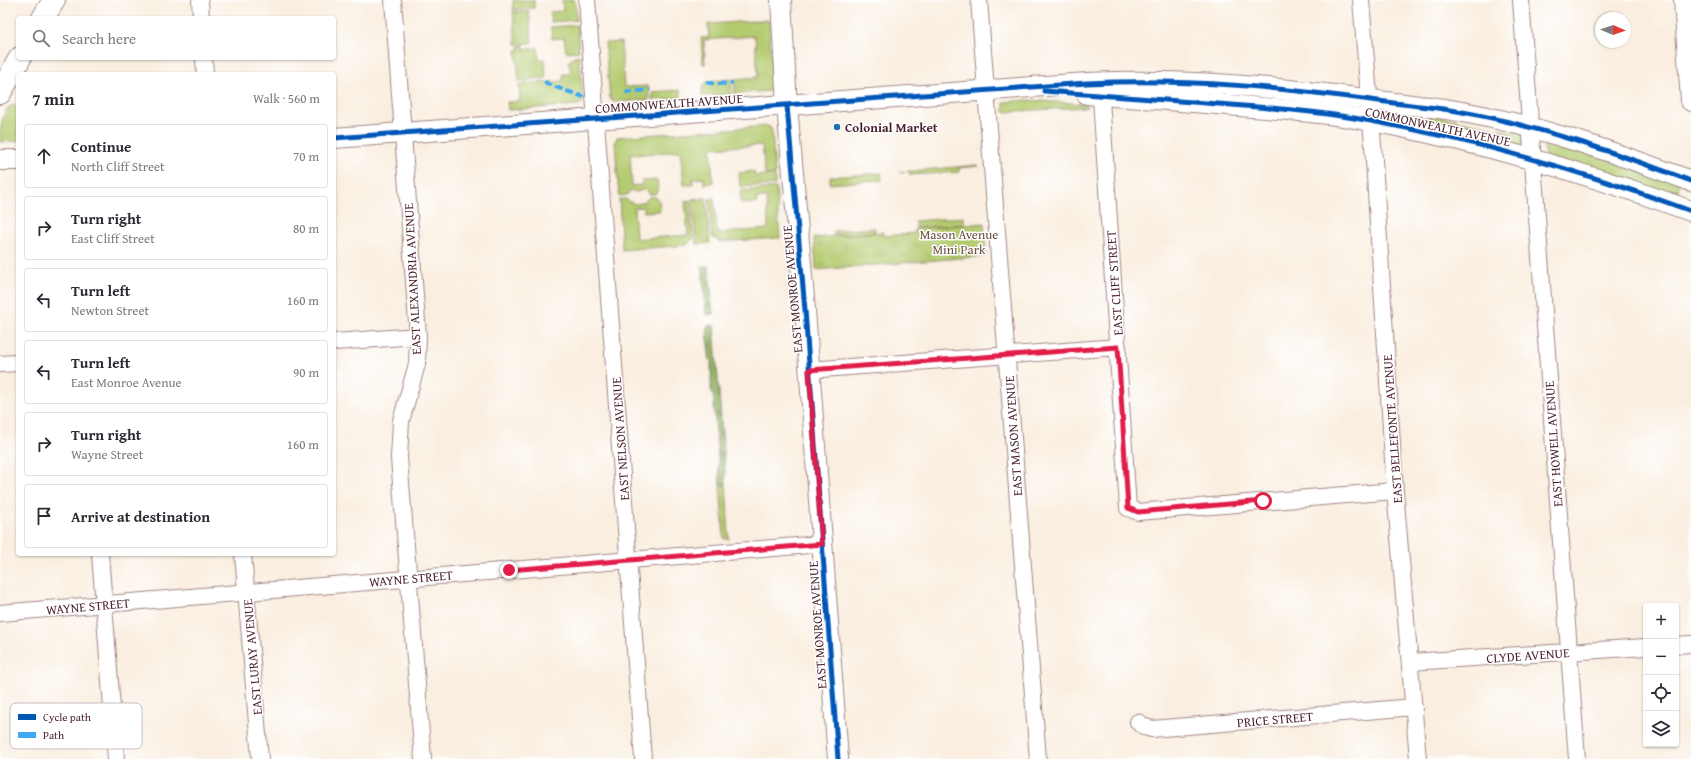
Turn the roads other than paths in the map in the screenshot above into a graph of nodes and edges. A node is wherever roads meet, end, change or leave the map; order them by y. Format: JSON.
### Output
{"nodes":[{"id":1,"x":54,"y":0,"type":"edge"},
{"id":2,"x":200,"y":0,"type":"edge"},
{"id":3,"x":393,"y":0,"type":"edge"},
{"id":4,"x":587,"y":0,"type":"edge"},
{"id":5,"x":781,"y":0,"type":"edge"},
{"id":6,"x":979,"y":0,"type":"edge"},
{"id":7,"x":1361,"y":0,"type":"edge"},
{"id":8,"x":1521,"y":0,"type":"edge"},
{"id":9,"x":1684,"y":0,"type":"edge"},
{"id":10,"x":44,"y":16,"type":"edge"},
{"id":11,"x":201,"y":16,"type":"edge"},
{"id":12,"x":19,"y":60,"type":"edge"},
{"id":13,"x":24,"y":60,"type":"edge"},
{"id":14,"x":204,"y":60,"type":"edge"},
{"id":15,"x":25,"y":72,"type":"edge"},
{"id":16,"x":205,"y":72,"type":"edge"},
{"id":17,"x":1100,"y":89,"type":"junction"},
{"id":18,"x":985,"y":90,"type":"junction"},
{"id":19,"x":0,"y":93,"type":"edge"},
{"id":20,"x":1368,"y":99,"type":"junction"},
{"id":21,"x":1691,"y":101,"type":"edge"},
{"id":22,"x":787,"y":106,"type":"junction"},
{"id":23,"x":596,"y":120,"type":"junction"},
{"id":24,"x":1370,"y":121,"type":"junction"},
{"id":25,"x":1531,"y":129,"type":"junction"},
{"id":26,"x":402,"y":132,"type":"junction"},
{"id":27,"x":336,"y":138,"type":"edge"},
{"id":28,"x":1533,"y":158,"type":"junction"},
{"id":29,"x":0,"y":160,"type":"edge"},
{"id":30,"x":16,"y":160,"type":"edge"},
{"id":31,"x":1691,"y":181,"type":"edge"},
{"id":32,"x":1691,"y":211,"type":"edge"},
{"id":33,"x":418,"y":336,"type":"junction"},
{"id":34,"x":336,"y":342,"type":"edge"},
{"id":35,"x":1118,"y":347,"type":"junction"},
{"id":36,"x":1006,"y":356,"type":"junction"},
{"id":37,"x":16,"y":363,"type":"edge"},
{"id":38,"x":0,"y":364,"type":"edge"},
{"id":39,"x":809,"y":370,"type":"junction"},
{"id":40,"x":1395,"y":491,"type":"junction"},
{"id":41,"x":822,"y":544,"type":"junction"},
{"id":42,"x":100,"y":556,"type":"edge"},
{"id":43,"x":243,"y":556,"type":"edge"},
{"id":44,"x":629,"y":560,"type":"junction"},
{"id":45,"x":408,"y":578,"type":"junction"},
{"id":46,"x":246,"y":593,"type":"junction"},
{"id":47,"x":104,"y":605,"type":"junction"},
{"id":48,"x":0,"y":613,"type":"edge"},
{"id":49,"x":1691,"y":644,"type":"edge"},
{"id":50,"x":1679,"y":645,"type":"edge"},
{"id":51,"x":1643,"y":647,"type":"edge"},
{"id":52,"x":1568,"y":652,"type":"junction"},
{"id":53,"x":1411,"y":662,"type":"junction"},
{"id":54,"x":112,"y":703,"type":"edge"},
{"id":55,"x":1414,"y":707,"type":"junction"},
{"id":56,"x":1138,"y":722,"type":"dead end"},
{"id":57,"x":115,"y":749,"type":"edge"},
{"id":58,"x":116,"y":759,"type":"edge"},
{"id":59,"x":260,"y":759,"type":"edge"},
{"id":60,"x":423,"y":759,"type":"edge"},
{"id":61,"x":643,"y":759,"type":"edge"},
{"id":62,"x":838,"y":759,"type":"edge"},
{"id":63,"x":1038,"y":759,"type":"edge"},
{"id":64,"x":1418,"y":759,"type":"edge"},
{"id":65,"x":1577,"y":759,"type":"edge"}],
"edges":[{"from":1,"to":10,"type":"main road"},
{"from":2,"to":11,"type":"street"},
{"from":3,"to":26,"type":"street","name":"EAST ALEXANDRIA AVENUE"},
{"from":4,"to":23,"type":"street","name":"EAST NELSON AVENUE"},
{"from":5,"to":22,"type":"street","name":"EAST MONROE AVENUE"},
{"from":6,"to":18,"type":"street","name":"EAST MASON AVENUE"},
{"from":7,"to":20,"type":"street","name":"EAST BELLEFONTE AVENUE"},
{"from":8,"to":25,"type":"street","name":"EAST HOWELL AVENUE"},
{"from":9,"to":21,"type":"street"},
{"from":12,"to":19,"type":"main road"},
{"from":13,"to":15,"type":"street"},
{"from":14,"to":16,"type":"street"},
{"from":17,"to":18,"type":"street","name":"COMMONWEALTH AVENUE"},
{"from":17,"to":20,"type":"street","name":"COMMONWEALTH AVENUE"},
{"from":17,"to":24,"type":"street","name":"COMMONWEALTH AVENUE"},
{"from":17,"to":35,"type":"street","name":"EAST CLIFF STREET"},
{"from":18,"to":22,"type":"street","name":"COMMONWEALTH AVENUE"},
{"from":18,"to":36,"type":"street","name":"EAST MASON AVENUE"},
{"from":20,"to":24,"type":"street","name":"EAST BELLEFONTE AVENUE"},
{"from":20,"to":25,"type":"street","name":"COMMONWEALTH AVENUE"},
{"from":22,"to":23,"type":"street","name":"COMMONWEALTH AVENUE"},
{"from":22,"to":39,"type":"street","name":"EAST MONROE AVENUE"},
{"from":23,"to":26,"type":"street","name":"COMMONWEALTH AVENUE"},
{"from":23,"to":44,"type":"street","name":"EAST NELSON AVENUE"},
{"from":24,"to":28,"type":"street","name":"COMMONWEALTH AVENUE"},
{"from":24,"to":40,"type":"street","name":"EAST BELLEFONTE AVENUE"},
{"from":25,"to":28,"type":"street","name":"EAST HOWELL AVENUE"},
{"from":25,"to":31,"type":"street","name":"COMMONWEALTH AVENUE"},
{"from":26,"to":27,"type":"street","name":"COMMONWEALTH AVENUE"},
{"from":26,"to":33,"type":"street","name":"EAST ALEXANDRIA AVENUE"},
{"from":28,"to":32,"type":"street","name":"COMMONWEALTH AVENUE"},
{"from":28,"to":52,"type":"street","name":"EAST HOWELL AVENUE"},
{"from":29,"to":30,"type":"street"},
{"from":33,"to":34,"type":"street"},
{"from":33,"to":45,"type":"street","name":"EAST ALEXANDRIA AVENUE"},
{"from":35,"to":36,"type":"street"},
{"from":35,"to":40,"type":"street","name":"EAST CLIFF STREET"},
{"from":36,"to":39,"type":"street"},
{"from":36,"to":63,"type":"street","name":"EAST MASON AVENUE"},
{"from":37,"to":38,"type":"street"},
{"from":39,"to":41,"type":"street","name":"EAST MONROE AVENUE"},
{"from":40,"to":53,"type":"street","name":"EAST BELLEFONTE AVENUE"},
{"from":41,"to":44,"type":"street","name":"WAYNE STREET"},
{"from":41,"to":62,"type":"street","name":"EAST MONROE AVENUE"},
{"from":42,"to":47,"type":"street"},
{"from":43,"to":46,"type":"street","name":"EAST LURAY AVENUE"},
{"from":44,"to":45,"type":"street","name":"WAYNE STREET"},
{"from":44,"to":61,"type":"street","name":"EAST NELSON AVENUE"},
{"from":45,"to":46,"type":"street","name":"WAYNE STREET"},
{"from":45,"to":60,"type":"street","name":"EAST ALEXANDRIA AVENUE"},
{"from":46,"to":47,"type":"street","name":"WAYNE STREET"},
{"from":46,"to":59,"type":"street","name":"EAST LURAY AVENUE"},
{"from":47,"to":48,"type":"street","name":"WAYNE STREET"},
{"from":47,"to":54,"type":"street"},
{"from":49,"to":50,"type":"street"},
{"from":51,"to":52,"type":"street","name":"CLYDE AVENUE"},
{"from":52,"to":53,"type":"street","name":"CLYDE AVENUE"},
{"from":52,"to":65,"type":"street","name":"EAST HOWELL AVENUE"},
{"from":53,"to":55,"type":"street","name":"EAST BELLEFONTE AVENUE"},
{"from":55,"to":56,"type":"street","name":"PRICE STREET"},
{"from":55,"to":64,"type":"street","name":"EAST BELLEFONTE AVENUE"},
{"from":57,"to":58,"type":"street"}]}
